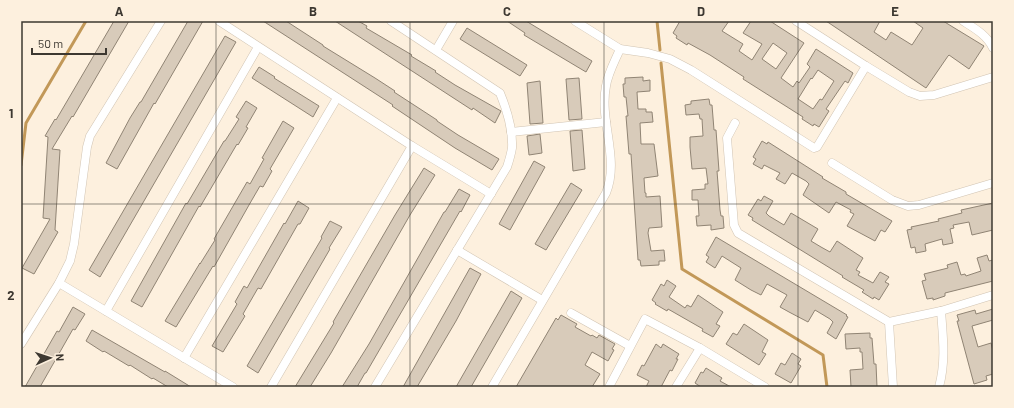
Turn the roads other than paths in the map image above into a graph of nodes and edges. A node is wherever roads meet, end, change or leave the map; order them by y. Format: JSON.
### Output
{"nodes":[{"id":1,"x":161,"y":21,"type":"edge"},
{"id":2,"x":219,"y":21,"type":"edge"},
{"id":3,"x":391,"y":21,"type":"edge"},
{"id":4,"x":453,"y":21,"type":"edge"},
{"id":5,"x":575,"y":21,"type":"edge"},
{"id":6,"x":796,"y":21,"type":"edge"},
{"id":7,"x":963,"y":21,"type":"edge"},
{"id":8,"x":258,"y":47,"type":"junction"},
{"id":9,"x":993,"y":48,"type":"edge"},
{"id":10,"x":620,"y":49,"type":"junction"},
{"id":11,"x":436,"y":50,"type":"junction"},
{"id":12,"x":866,"y":66,"type":"junction"},
{"id":13,"x":993,"y":77,"type":"edge"},
{"id":14,"x":337,"y":98,"type":"junction"},
{"id":15,"x":606,"y":122,"type":"junction"},
{"id":16,"x":735,"y":123,"type":"dead end"},
{"id":17,"x":512,"y":132,"type":"junction"},
{"id":18,"x":412,"y":146,"type":"junction"},
{"id":19,"x":832,"y":163,"type":"dead end"},
{"id":20,"x":993,"y":183,"type":"edge"},
{"id":21,"x":491,"y":194,"type":"junction"},
{"id":22,"x":457,"y":250,"type":"junction"},
{"id":23,"x":59,"y":283,"type":"junction"},
{"id":24,"x":993,"y":295,"type":"edge"},
{"id":25,"x":542,"y":300,"type":"junction"},
{"id":26,"x":106,"y":311,"type":"junction"},
{"id":27,"x":941,"y":311,"type":"junction"},
{"id":28,"x":571,"y":313,"type":"dead end"},
{"id":29,"x":889,"y":322,"type":"junction"},
{"id":30,"x":21,"y":344,"type":"edge"},
{"id":31,"x":630,"y":346,"type":"junction"},
{"id":32,"x":700,"y":348,"type":"junction"},
{"id":33,"x":184,"y":358,"type":"junction"},
{"id":34,"x":233,"y":387,"type":"edge"},
{"id":35,"x":271,"y":387,"type":"edge"},
{"id":36,"x":375,"y":387,"type":"edge"},
{"id":37,"x":492,"y":387,"type":"edge"},
{"id":38,"x":609,"y":387,"type":"edge"},
{"id":39,"x":676,"y":387,"type":"edge"},
{"id":40,"x":765,"y":387,"type":"edge"},
{"id":41,"x":893,"y":387,"type":"edge"},
{"id":42,"x":939,"y":387,"type":"edge"}],
"edges":[{"from":1,"to":23,"type":"street"},
{"from":2,"to":8,"type":"street"},
{"from":3,"to":11,"type":"street"},
{"from":4,"to":11,"type":"street"},
{"from":5,"to":10,"type":"street"},
{"from":6,"to":12,"type":"street"},
{"from":7,"to":9,"type":"street"},
{"from":8,"to":14,"type":"street"},
{"from":8,"to":26,"type":"street"},
{"from":10,"to":12,"type":"street"},
{"from":10,"to":15,"type":"street"},
{"from":11,"to":17,"type":"street"},
{"from":12,"to":13,"type":"street"},
{"from":14,"to":18,"type":"street"},
{"from":14,"to":33,"type":"street"},
{"from":15,"to":17,"type":"street"},
{"from":15,"to":25,"type":"street"},
{"from":16,"to":29,"type":"street"},
{"from":17,"to":21,"type":"street"},
{"from":18,"to":21,"type":"street"},
{"from":18,"to":35,"type":"street"},
{"from":19,"to":20,"type":"street"},
{"from":21,"to":22,"type":"street"},
{"from":22,"to":25,"type":"street"},
{"from":22,"to":36,"type":"street"},
{"from":23,"to":26,"type":"street"},
{"from":23,"to":30,"type":"street"},
{"from":24,"to":27,"type":"street"},
{"from":25,"to":37,"type":"street"},
{"from":26,"to":33,"type":"street"},
{"from":27,"to":29,"type":"street"},
{"from":27,"to":42,"type":"street"},
{"from":28,"to":31,"type":"street"},
{"from":29,"to":41,"type":"street"},
{"from":31,"to":32,"type":"street"},
{"from":31,"to":38,"type":"street"},
{"from":32,"to":39,"type":"street"},
{"from":32,"to":40,"type":"street"},
{"from":33,"to":34,"type":"street"}]}
